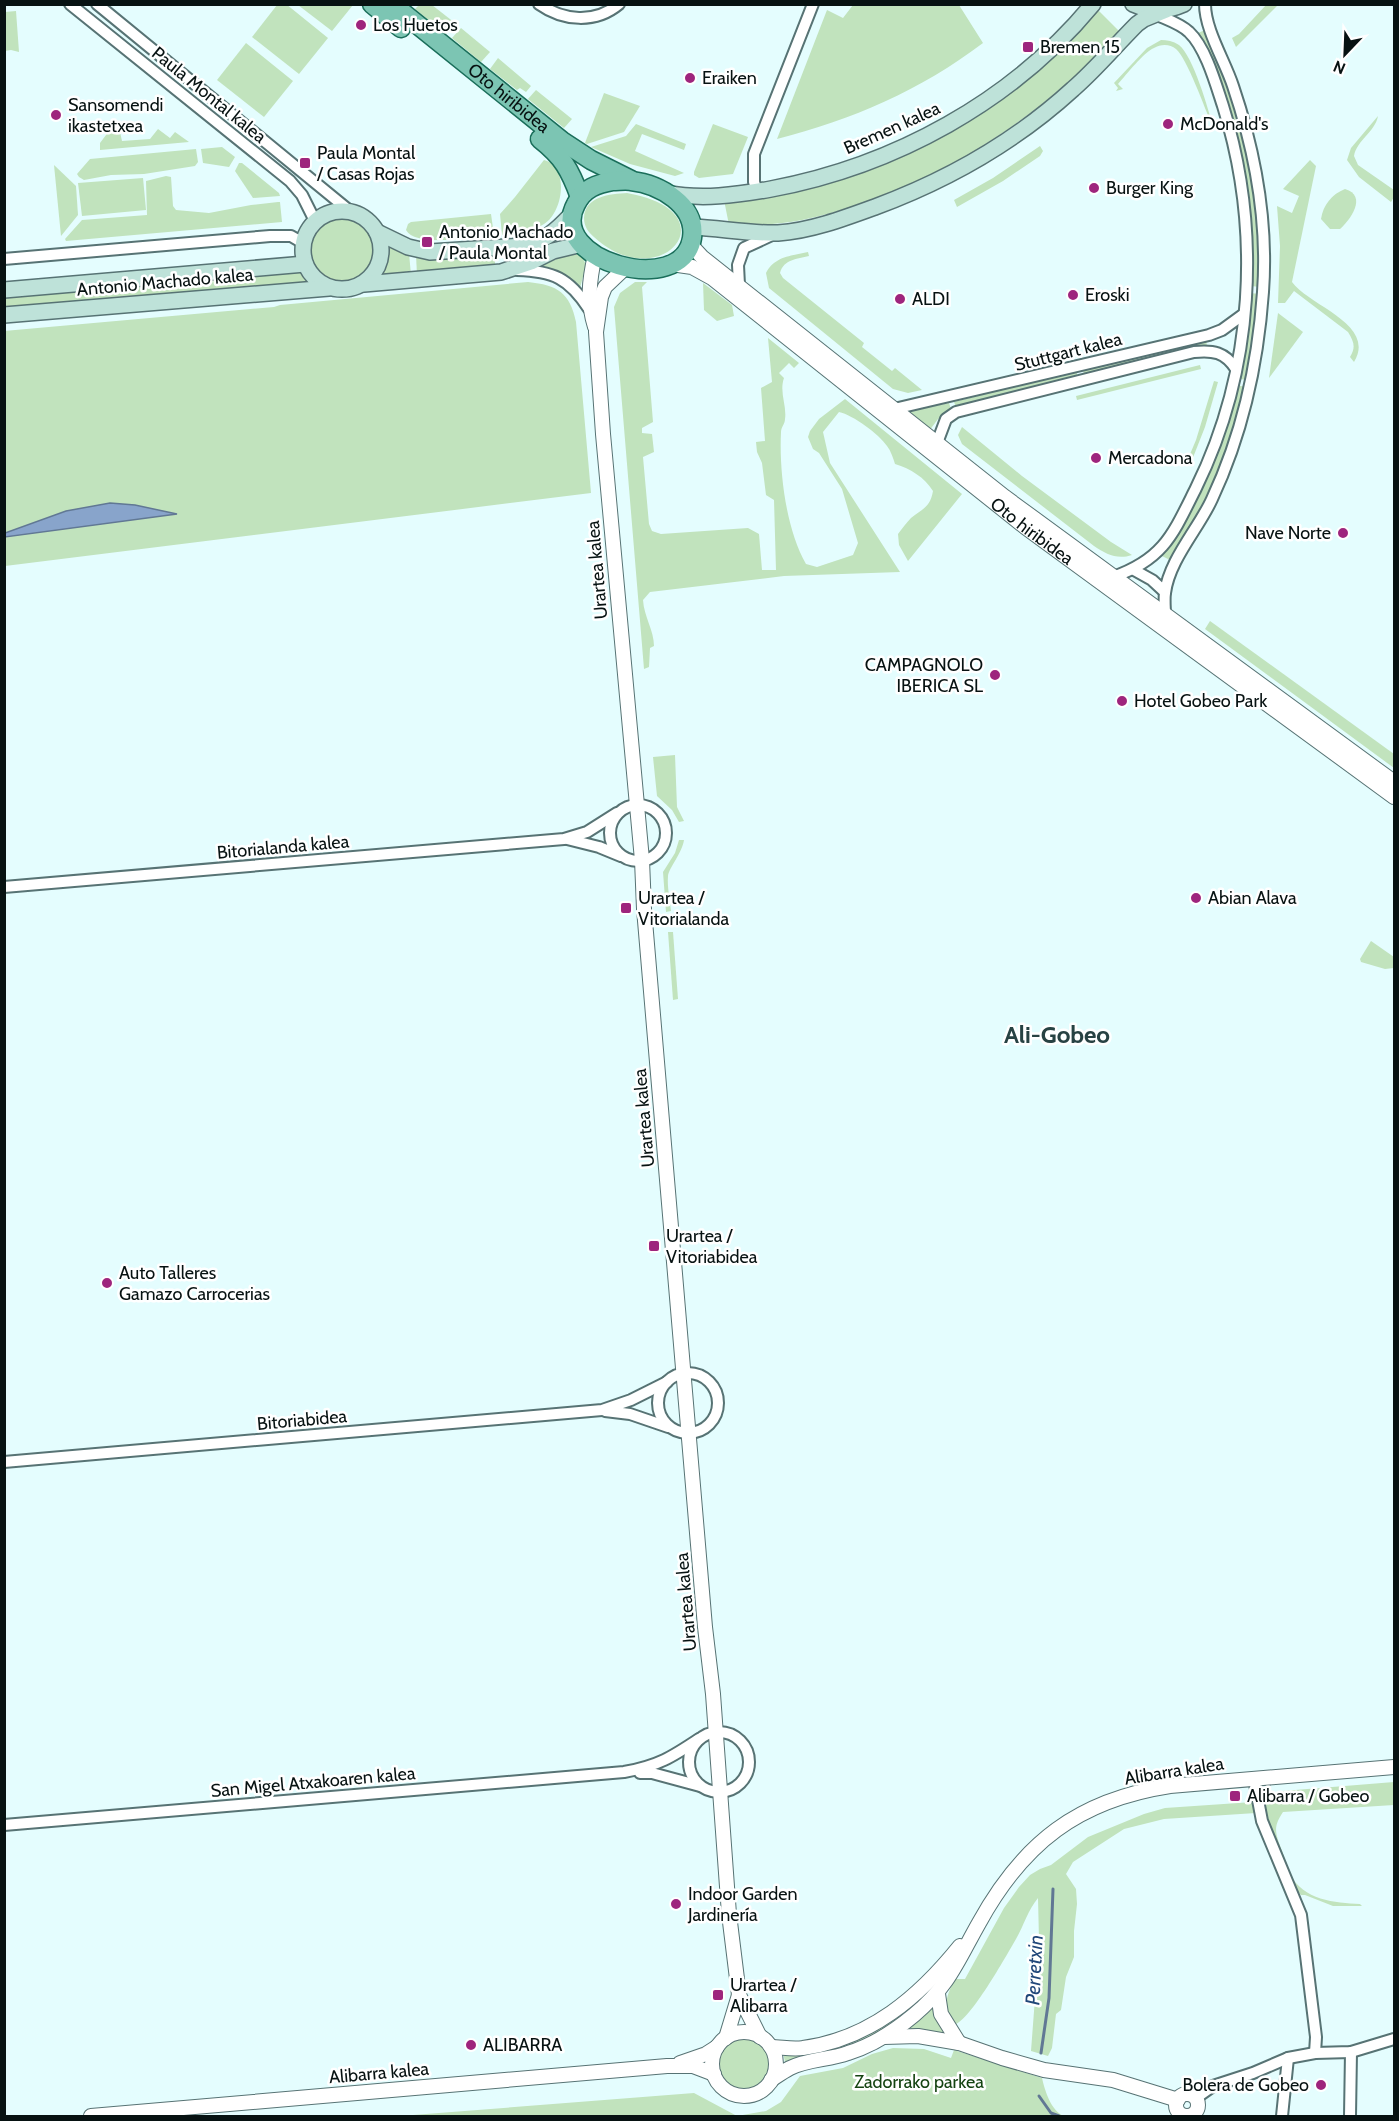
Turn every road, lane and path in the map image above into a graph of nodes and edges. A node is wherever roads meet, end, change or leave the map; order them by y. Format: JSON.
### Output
{"nodes":[{"id":1,"x":70,"y":4,"type":"edge"},
{"id":2,"x":97,"y":4,"type":"edge"},
{"id":3,"x":372,"y":4,"type":"edge"},
{"id":4,"x":392,"y":4,"type":"edge"},
{"id":5,"x":539,"y":4,"type":"edge"},
{"id":6,"x":619,"y":4,"type":"edge"},
{"id":7,"x":813,"y":4,"type":"edge"},
{"id":8,"x":1093,"y":4,"type":"edge"},
{"id":9,"x":1184,"y":4,"type":"edge"},
{"id":10,"x":1206,"y":4,"type":"edge"},
{"id":11,"x":1149,"y":10,"type":"edge"},
{"id":12,"x":632,"y":181,"type":"junction"},
{"id":13,"x":757,"y":191,"type":"junction"},
{"id":14,"x":667,"y":193,"type":"junction"},
{"id":15,"x":580,"y":197,"type":"junction"},
{"id":16,"x":351,"y":212,"type":"junction"},
{"id":17,"x":572,"y":215,"type":"junction"},
{"id":18,"x":315,"y":221,"type":"junction"},
{"id":19,"x":377,"y":232,"type":"junction"},
{"id":20,"x":779,"y":233,"type":"junction"},
{"id":21,"x":691,"y":235,"type":"junction"},
{"id":22,"x":303,"y":243,"type":"junction"},
{"id":23,"x":589,"y":250,"type":"junction"},
{"id":24,"x":4,"y":259,"type":"edge"},
{"id":25,"x":305,"y":264,"type":"junction"},
{"id":26,"x":671,"y":264,"type":"junction"},
{"id":27,"x":625,"y":268,"type":"junction"},
{"id":28,"x":508,"y":270,"type":"junction"},
{"id":29,"x":363,"y":284,"type":"junction"},
{"id":30,"x":739,"y":285,"type":"junction"},
{"id":31,"x":329,"y":288,"type":"junction"},
{"id":32,"x":4,"y":290,"type":"edge"},
{"id":33,"x":589,"y":309,"type":"junction"},
{"id":34,"x":1244,"y":314,"type":"junction"},
{"id":35,"x":4,"y":315,"type":"edge"},
{"id":36,"x":596,"y":332,"type":"junction"},
{"id":37,"x":1236,"y":369,"type":"junction"},
{"id":38,"x":894,"y":409,"type":"junction"},
{"id":39,"x":937,"y":443,"type":"junction"},
{"id":40,"x":1134,"y":570,"type":"junction"},
{"id":41,"x":1113,"y":577,"type":"junction"},
{"id":42,"x":1165,"y":592,"type":"junction"},
{"id":43,"x":1165,"y":615,"type":"junction"},
{"id":44,"x":1395,"y":783,"type":"edge"},
{"id":45,"x":1395,"y":797,"type":"edge"},
{"id":46,"x":637,"y":804,"type":"junction"},
{"id":47,"x":617,"y":813,"type":"junction"},
{"id":48,"x":564,"y":839,"type":"junction"},
{"id":49,"x":624,"y":857,"type":"junction"},
{"id":50,"x":642,"y":860,"type":"junction"},
{"id":51,"x":4,"y":887,"type":"edge"},
{"id":52,"x":684,"y":1373,"type":"junction"},
{"id":53,"x":667,"y":1382,"type":"junction"},
{"id":54,"x":602,"y":1410,"type":"junction"},
{"id":55,"x":672,"y":1429,"type":"junction"},
{"id":56,"x":689,"y":1433,"type":"junction"},
{"id":57,"x":4,"y":1462,"type":"edge"},
{"id":58,"x":716,"y":1732,"type":"junction"},
{"id":59,"x":699,"y":1739,"type":"junction"},
{"id":60,"x":1395,"y":1767,"type":"edge"},
{"id":61,"x":624,"y":1772,"type":"junction"},
{"id":62,"x":1254,"y":1779,"type":"junction"},
{"id":63,"x":704,"y":1788,"type":"junction"},
{"id":64,"x":719,"y":1792,"type":"junction"},
{"id":65,"x":4,"y":1825,"type":"edge"},
{"id":66,"x":977,"y":1926,"type":"junction"},
{"id":67,"x":938,"y":1994,"type":"junction"},
{"id":68,"x":739,"y":1995,"type":"junction"},
{"id":69,"x":882,"y":2037,"type":"junction"},
{"id":70,"x":1395,"y":2039,"type":"edge"},
{"id":71,"x":722,"y":2042,"type":"junction"},
{"id":72,"x":766,"y":2042,"type":"junction"},
{"id":73,"x":959,"y":2043,"type":"junction"},
{"id":74,"x":1351,"y":2052,"type":"junction"},
{"id":75,"x":1316,"y":2053,"type":"junction"},
{"id":76,"x":1288,"y":2058,"type":"junction"},
{"id":77,"x":669,"y":2066,"type":"junction"},
{"id":78,"x":714,"y":2074,"type":"junction"},
{"id":79,"x":771,"y":2080,"type":"junction"},
{"id":80,"x":1196,"y":2098,"type":"junction"},
{"id":81,"x":1178,"y":2100,"type":"junction"},
{"id":82,"x":91,"y":2116,"type":"edge"},
{"id":83,"x":1191,"y":2116,"type":"edge"},
{"id":84,"x":1282,"y":2116,"type":"edge"},
{"id":85,"x":1350,"y":2116,"type":"edge"}],
"edges":[{"from":1,"to":18,"type":"street","name":"Paula Montal kalea"},
{"from":2,"to":16,"type":"street","name":"Paula Montal kalea"},
{"from":3,"to":15,"type":"main road","name":"Oto hiribidea"},
{"from":4,"to":12,"type":"main road","name":"Oto hiribidea"},
{"from":5,"to":6,"type":"street"},
{"from":7,"to":13,"type":"street"},
{"from":8,"to":13,"type":"main road","name":"Bremen kalea"},
{"from":9,"to":11,"type":"main road"},
{"from":10,"to":42,"type":"street"},
{"from":11,"to":20,"type":"main road"},
{"from":11,"to":34,"type":"street"},
{"from":12,"to":14,"type":"main road"},
{"from":12,"to":15,"type":"main road"},
{"from":13,"to":14,"type":"main road","name":"Bremen kalea"},
{"from":14,"to":21,"type":"main road"},
{"from":15,"to":17,"type":"main road"},
{"from":16,"to":18,"type":"main road"},
{"from":16,"to":19,"type":"main road"},
{"from":17,"to":19,"type":"main road"},
{"from":17,"to":23,"type":"main road"},
{"from":18,"to":22,"type":"main road"},
{"from":19,"to":29,"type":"main road"},
{"from":20,"to":21,"type":"main road"},
{"from":20,"to":30,"type":"street"},
{"from":21,"to":26,"type":"main road"},
{"from":21,"to":30,"type":"street","name":"Oto hiribidea"},
{"from":22,"to":24,"type":"street","name":"Antonio Machado kalea"},
{"from":22,"to":25,"type":"main road"},
{"from":23,"to":27,"type":"main road"},
{"from":23,"to":28,"type":"main road"},
{"from":23,"to":33,"type":"street","name":"Urartea kalea"},
{"from":25,"to":31,"type":"main road"},
{"from":25,"to":32,"type":"main road","name":"Antonio Machado kalea"},
{"from":26,"to":27,"type":"main road"},
{"from":26,"to":45,"type":"street","name":"Oto hiribidea"},
{"from":27,"to":36,"type":"street","name":"Urartea kalea"},
{"from":28,"to":29,"type":"main road"},
{"from":28,"to":33,"type":"street"},
{"from":29,"to":31,"type":"main road"},
{"from":30,"to":38,"type":"street","name":"Oto hiribidea"},
{"from":31,"to":35,"type":"main road","name":"Antonio Machado kalea"},
{"from":33,"to":36,"type":"street","name":"Urartea kalea"},
{"from":34,"to":37,"type":"street"},
{"from":34,"to":38,"type":"street","name":"Stuttgart kalea"},
{"from":36,"to":46,"type":"street","name":"Urartea kalea"},
{"from":37,"to":39,"type":"street","name":"Stuttgart kalea"},
{"from":37,"to":40,"type":"street"},
{"from":38,"to":39,"type":"street","name":"Oto hiribidea"},
{"from":39,"to":41,"type":"street","name":"Oto hiribidea"},
{"from":40,"to":41,"type":"street"},
{"from":40,"to":42,"type":"street"},
{"from":41,"to":43,"type":"street","name":"Oto hiribidea"},
{"from":42,"to":43,"type":"street"},
{"from":43,"to":44,"type":"street","name":"Oto hiribidea"},
{"from":46,"to":47,"type":"street"},
{"from":46,"to":50,"type":"street","name":"Urartea kalea"},
{"from":46,"to":50,"type":"street"},
{"from":47,"to":48,"type":"street","name":"Bitorialanda kalea"},
{"from":47,"to":49,"type":"street"},
{"from":48,"to":49,"type":"street","name":"Bitorialanda kalea"},
{"from":48,"to":51,"type":"street","name":"Bitorialanda kalea"},
{"from":49,"to":50,"type":"street"},
{"from":50,"to":52,"type":"street","name":"Urartea kalea"},
{"from":52,"to":53,"type":"street"},
{"from":52,"to":56,"type":"street","name":"Urartea kalea"},
{"from":52,"to":56,"type":"street"},
{"from":53,"to":54,"type":"street","name":"Bitoriabidea"},
{"from":53,"to":55,"type":"street"},
{"from":54,"to":55,"type":"street","name":"Bitoriabidea"},
{"from":54,"to":57,"type":"street","name":"Bitoriabidea"},
{"from":55,"to":56,"type":"street"},
{"from":56,"to":58,"type":"street","name":"Urartea kalea"},
{"from":58,"to":59,"type":"street"},
{"from":58,"to":64,"type":"street","name":"Urartea kalea"},
{"from":58,"to":64,"type":"street"},
{"from":59,"to":61,"type":"street","name":"San Migel Atxakoaren kalea"},
{"from":59,"to":63,"type":"street"},
{"from":60,"to":62,"type":"street","name":"Alibarra kalea"},
{"from":61,"to":63,"type":"street","name":"San Migel Atxakoaren kalea"},
{"from":61,"to":65,"type":"street","name":"San Migel Atxakoaren kalea"},
{"from":62,"to":66,"type":"street","name":"Alibarra kalea"},
{"from":62,"to":75,"type":"street"},
{"from":63,"to":64,"type":"street"},
{"from":64,"to":68,"type":"street","name":"Urartea kalea"},
{"from":66,"to":67,"type":"street","name":"Alibarra kalea"},
{"from":66,"to":72,"type":"street","name":"Alibarra kalea"},
{"from":67,"to":69,"type":"street","name":"Alibarra kalea"},
{"from":67,"to":73,"type":"street"},
{"from":68,"to":71,"type":"street","name":"Urartea kalea"},
{"from":68,"to":72,"type":"street","name":"Urartea kalea"},
{"from":69,"to":73,"type":"street"},
{"from":69,"to":79,"type":"street","name":"Alibarra kalea"},
{"from":70,"to":74,"type":"street"},
{"from":71,"to":72,"type":"street"},
{"from":71,"to":77,"type":"street","name":"Alibarra kalea"},
{"from":71,"to":78,"type":"street"},
{"from":72,"to":79,"type":"street"},
{"from":73,"to":81,"type":"street"},
{"from":74,"to":75,"type":"street"},
{"from":74,"to":85,"type":"street"},
{"from":75,"to":76,"type":"street"},
{"from":76,"to":80,"type":"street"},
{"from":76,"to":84,"type":"street"},
{"from":77,"to":78,"type":"street","name":"Alibarra kalea"},
{"from":77,"to":82,"type":"street","name":"Alibarra kalea"},
{"from":78,"to":79,"type":"street"},
{"from":80,"to":81,"type":"street"},
{"from":80,"to":83,"type":"street"},
{"from":81,"to":83,"type":"street"}]}
